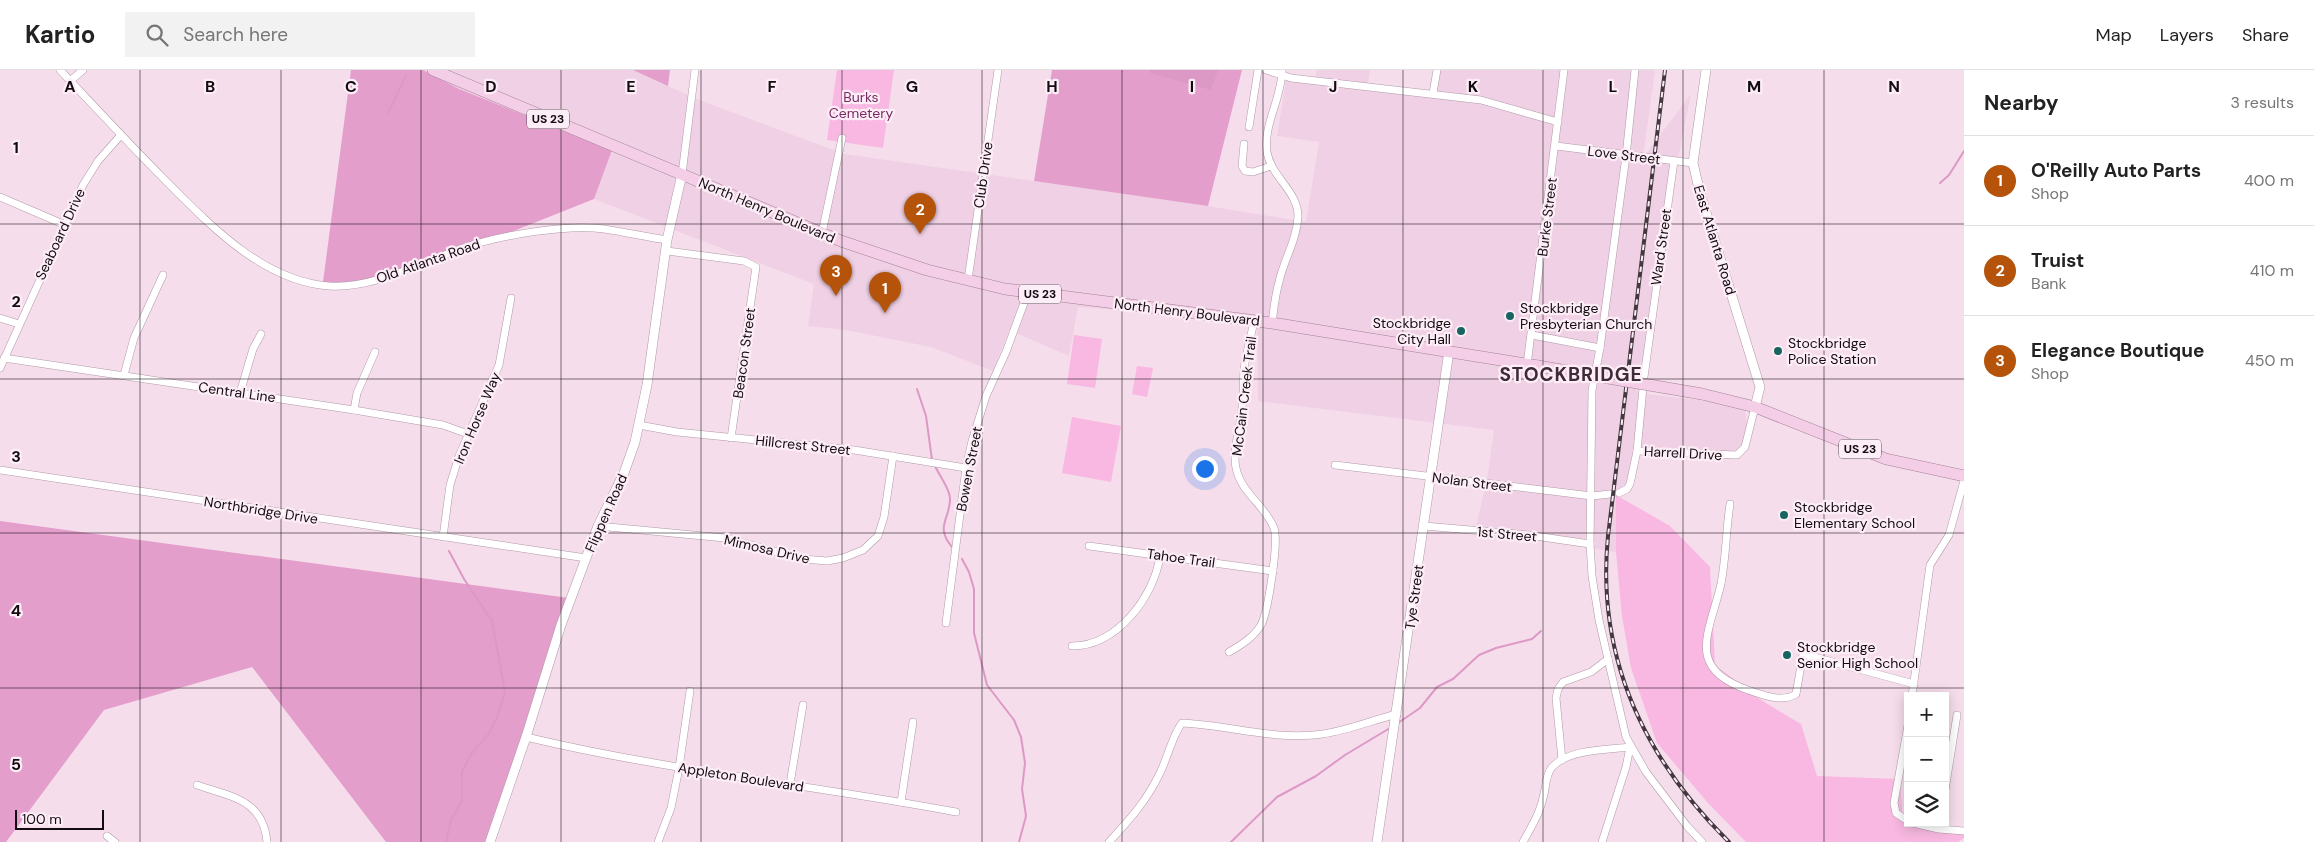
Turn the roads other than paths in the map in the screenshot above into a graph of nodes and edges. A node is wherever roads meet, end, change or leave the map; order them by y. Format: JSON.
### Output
{"nodes":[{"id":1,"x":60,"y":70,"type":"edge"},
{"id":2,"x":83,"y":70,"type":"edge"},
{"id":3,"x":433,"y":70,"type":"edge"},
{"id":4,"x":695,"y":70,"type":"edge"},
{"id":5,"x":998,"y":70,"type":"edge"},
{"id":6,"x":1258,"y":70,"type":"edge"},
{"id":7,"x":1266,"y":70,"type":"edge"},
{"id":8,"x":1437,"y":70,"type":"edge"},
{"id":9,"x":1564,"y":70,"type":"edge"},
{"id":10,"x":1635,"y":70,"type":"edge"},
{"id":11,"x":1706,"y":70,"type":"edge"},
{"id":12,"x":1282,"y":72,"type":"edge"},
{"id":13,"x":70,"y":81,"type":"junction"},
{"id":14,"x":1433,"y":93,"type":"junction"},
{"id":15,"x":1558,"y":122,"type":"junction"},
{"id":16,"x":1249,"y":127,"type":"dead end"},
{"id":17,"x":120,"y":136,"type":"junction"},
{"id":18,"x":842,"y":138,"type":"dead end"},
{"id":19,"x":1244,"y":144,"type":"dead end"},
{"id":20,"x":1556,"y":146,"type":"junction"},
{"id":21,"x":1626,"y":156,"type":"junction"},
{"id":22,"x":1674,"y":162,"type":"junction"},
{"id":23,"x":1693,"y":163,"type":"junction"},
{"id":24,"x":1271,"y":166,"type":"junction"},
{"id":25,"x":682,"y":174,"type":"junction"},
{"id":26,"x":0,"y":197,"type":"edge"},
{"id":27,"x":63,"y":224,"type":"junction"},
{"id":28,"x":822,"y":233,"type":"junction"},
{"id":29,"x":668,"y":240,"type":"junction"},
{"id":30,"x":667,"y":251,"type":"junction"},
{"id":31,"x":163,"y":275,"type":"dead end"},
{"id":32,"x":968,"y":280,"type":"junction"},
{"id":33,"x":1028,"y":292,"type":"junction"},
{"id":34,"x":511,"y":298,"type":"dead end"},
{"id":35,"x":0,"y":318,"type":"edge"},
{"id":36,"x":1254,"y":321,"type":"junction"},
{"id":37,"x":1272,"y":323,"type":"junction"},
{"id":38,"x":19,"y":324,"type":"junction"},
{"id":39,"x":261,"y":334,"type":"dead end"},
{"id":40,"x":1532,"y":335,"type":"junction"},
{"id":41,"x":1600,"y":348,"type":"junction"},
{"id":42,"x":1449,"y":351,"type":"junction"},
{"id":43,"x":375,"y":352,"type":"dead end"},
{"id":44,"x":4,"y":358,"type":"junction"},
{"id":45,"x":1533,"y":365,"type":"junction"},
{"id":46,"x":0,"y":368,"type":"edge"},
{"id":47,"x":124,"y":376,"type":"junction"},
{"id":48,"x":240,"y":393,"type":"junction"},
{"id":49,"x":1756,"y":407,"type":"junction"},
{"id":50,"x":354,"y":410,"type":"junction"},
{"id":51,"x":639,"y":425,"type":"junction"},
{"id":52,"x":468,"y":434,"type":"junction"},
{"id":53,"x":732,"y":438,"type":"junction"},
{"id":54,"x":1637,"y":450,"type":"junction"},
{"id":55,"x":893,"y":456,"type":"junction"},
{"id":56,"x":1335,"y":465,"type":"dead end"},
{"id":57,"x":966,"y":468,"type":"junction"},
{"id":58,"x":0,"y":470,"type":"edge"},
{"id":59,"x":1964,"y":476,"type":"edge"},
{"id":60,"x":1432,"y":477,"type":"junction"},
{"id":61,"x":1964,"y":481,"type":"edge"},
{"id":62,"x":1619,"y":493,"type":"dead end"},
{"id":63,"x":1610,"y":494,"type":"dead end"},
{"id":64,"x":1592,"y":496,"type":"junction"},
{"id":65,"x":1730,"y":504,"type":"dead end"},
{"id":66,"x":598,"y":526,"type":"junction"},
{"id":67,"x":1424,"y":526,"type":"junction"},
{"id":68,"x":442,"y":537,"type":"junction"},
{"id":69,"x":1590,"y":544,"type":"junction"},
{"id":70,"x":1089,"y":546,"type":"dead end"},
{"id":71,"x":1160,"y":556,"type":"junction"},
{"id":72,"x":586,"y":558,"type":"junction"},
{"id":73,"x":1273,"y":571,"type":"junction"},
{"id":74,"x":946,"y":623,"type":"dead end"},
{"id":75,"x":1072,"y":646,"type":"dead end"},
{"id":76,"x":1229,"y":652,"type":"dead end"},
{"id":77,"x":1608,"y":658,"type":"junction"},
{"id":78,"x":1914,"y":684,"type":"junction"},
{"id":79,"x":690,"y":691,"type":"dead end"},
{"id":80,"x":1913,"y":692,"type":"edge"},
{"id":81,"x":803,"y":705,"type":"dead end"},
{"id":82,"x":1397,"y":714,"type":"junction"},
{"id":83,"x":1956,"y":715,"type":"dead end"},
{"id":84,"x":913,"y":722,"type":"dead end"},
{"id":85,"x":526,"y":737,"type":"junction"},
{"id":86,"x":1906,"y":737,"type":"edge"},
{"id":87,"x":1630,"y":747,"type":"junction"},
{"id":88,"x":1562,"y":760,"type":"junction"},
{"id":89,"x":679,"y":768,"type":"junction"},
{"id":90,"x":1946,"y":782,"type":"edge"},
{"id":91,"x":790,"y":784,"type":"junction"},
{"id":92,"x":197,"y":785,"type":"dead end"},
{"id":93,"x":901,"y":802,"type":"junction"},
{"id":94,"x":956,"y":812,"type":"dead end"},
{"id":95,"x":1904,"y":818,"type":"edge"},
{"id":96,"x":1944,"y":827,"type":"edge"},
{"id":97,"x":1964,"y":831,"type":"edge"},
{"id":98,"x":107,"y":836,"type":"dead end"},
{"id":99,"x":115,"y":842,"type":"edge"},
{"id":100,"x":267,"y":842,"type":"edge"},
{"id":101,"x":490,"y":842,"type":"edge"},
{"id":102,"x":658,"y":842,"type":"edge"},
{"id":103,"x":1108,"y":842,"type":"edge"},
{"id":104,"x":1377,"y":842,"type":"edge"},
{"id":105,"x":1523,"y":842,"type":"edge"},
{"id":106,"x":1602,"y":842,"type":"edge"},
{"id":107,"x":1702,"y":842,"type":"edge"}],
"edges":[{"from":1,"to":13,"type":"street","name":"Old Atlanta Road"},
{"from":2,"to":13,"type":"street"},
{"from":3,"to":25,"type":"highway","name":"North Henry Boulevard","number":"US 23"},
{"from":4,"to":25,"type":"street"},
{"from":5,"to":32,"type":"street","name":"Club Drive"},
{"from":6,"to":16,"type":"street"},
{"from":7,"to":12,"type":"street"},
{"from":8,"to":14,"type":"street"},
{"from":9,"to":15,"type":"street","name":"Burke Street"},
{"from":10,"to":21,"type":"street"},
{"from":11,"to":23,"type":"street","name":"East Atlanta Road"},
{"from":12,"to":14,"type":"street"},
{"from":12,"to":24,"type":"street"},
{"from":13,"to":17,"type":"street","name":"Old Atlanta Road"},
{"from":14,"to":15,"type":"street"},
{"from":15,"to":20,"type":"street","name":"Burke Street"},
{"from":17,"to":27,"type":"street","name":"Seaboard Drive"},
{"from":17,"to":29,"type":"street","name":"Old Atlanta Road"},
{"from":18,"to":28,"type":"street"},
{"from":19,"to":24,"type":"street"},
{"from":20,"to":21,"type":"street","name":"Love Street"},
{"from":20,"to":40,"type":"street","name":"Burke Street"},
{"from":21,"to":22,"type":"street","name":"Love Street"},
{"from":21,"to":41,"type":"street"},
{"from":22,"to":23,"type":"street","name":"Love Street"},
{"from":22,"to":54,"type":"street","name":"Ward Street"},
{"from":23,"to":49,"type":"street","name":"East Atlanta Road"},
{"from":24,"to":37,"type":"street"},
{"from":25,"to":28,"type":"highway","name":"North Henry Boulevard","number":"US 23"},
{"from":25,"to":29,"type":"street","name":"Flippen Road"},
{"from":26,"to":27,"type":"street"},
{"from":27,"to":38,"type":"street","name":"Seaboard Drive"},
{"from":28,"to":32,"type":"highway","name":"North Henry Boulevard","number":"US 23"},
{"from":29,"to":30,"type":"street","name":"Flippen Road"},
{"from":30,"to":51,"type":"street","name":"Flippen Road"},
{"from":30,"to":53,"type":"street","name":"Beacon Street"},
{"from":31,"to":47,"type":"street"},
{"from":32,"to":33,"type":"highway","name":"North Henry Boulevard","number":"US 23"},
{"from":33,"to":36,"type":"highway","name":"North Henry Boulevard","number":"US 23"},
{"from":33,"to":57,"type":"street","name":"Bowen Street"},
{"from":34,"to":52,"type":"street","name":"Iron Horse Way"},
{"from":35,"to":38,"type":"street"},
{"from":36,"to":37,"type":"highway","name":"North Henry Boulevard","number":"US 23"},
{"from":36,"to":73,"type":"street","name":"McCain Creek Trail"},
{"from":37,"to":42,"type":"highway","name":"North Henry Boulevard","number":"US 23"},
{"from":38,"to":44,"type":"street","name":"Seaboard Drive"},
{"from":39,"to":48,"type":"street"},
{"from":40,"to":41,"type":"street"},
{"from":40,"to":45,"type":"street","name":"Burke Street"},
{"from":41,"to":64,"type":"street"},
{"from":42,"to":45,"type":"highway","name":"North Henry Boulevard","number":"US 23"},
{"from":42,"to":60,"type":"street","name":"Tye Street"},
{"from":43,"to":50,"type":"street"},
{"from":44,"to":46,"type":"street","name":"Seaboard Drive"},
{"from":44,"to":47,"type":"street","name":"Central Line"},
{"from":45,"to":49,"type":"highway","name":"North Henry Boulevard","number":"US 23","bridge":true},
{"from":47,"to":48,"type":"street","name":"Central Line"},
{"from":48,"to":50,"type":"street","name":"Central Line"},
{"from":49,"to":54,"type":"street","name":"Harrell Drive"},
{"from":49,"to":59,"type":"highway","name":"North Henry Boulevard","number":"US 23"},
{"from":50,"to":52,"type":"street","name":"Central Line"},
{"from":51,"to":53,"type":"street","name":"Hillcrest Street"},
{"from":51,"to":66,"type":"street","name":"Flippen Road"},
{"from":52,"to":68,"type":"street","name":"Iron Horse Way"},
{"from":53,"to":55,"type":"street","name":"Hillcrest Street"},
{"from":54,"to":62,"type":"street","name":"Ward Street"},
{"from":55,"to":57,"type":"street","name":"Hillcrest Street"},
{"from":55,"to":66,"type":"street","name":"Mimosa Drive"},
{"from":56,"to":60,"type":"street","name":"Nolan Street"},
{"from":57,"to":74,"type":"street","name":"Bowen Street"},
{"from":58,"to":68,"type":"street","name":"Northbridge Drive"},
{"from":60,"to":64,"type":"street","name":"Nolan Street"},
{"from":60,"to":67,"type":"street","name":"Tye Street"},
{"from":61,"to":78,"type":"street"},
{"from":63,"to":64,"type":"street","name":"Nolan Street"},
{"from":64,"to":69,"type":"street"},
{"from":65,"to":78,"type":"street"},
{"from":66,"to":72,"type":"street","name":"Flippen Road"},
{"from":67,"to":69,"type":"street","name":"1st Street"},
{"from":67,"to":82,"type":"street","name":"Tye Street"},
{"from":68,"to":72,"type":"street","name":"Northbridge Drive"},
{"from":69,"to":77,"type":"street"},
{"from":70,"to":71,"type":"street","name":"Tahoe Trail"},
{"from":71,"to":73,"type":"street","name":"Tahoe Trail"},
{"from":71,"to":75,"type":"street"},
{"from":72,"to":85,"type":"street","name":"Flippen Road"},
{"from":73,"to":76,"type":"street","name":"McCain Creek Trail"},
{"from":77,"to":87,"type":"street"},
{"from":77,"to":88,"type":"street"},
{"from":78,"to":80,"type":"street"},
{"from":79,"to":89,"type":"street"},
{"from":81,"to":91,"type":"street"},
{"from":82,"to":103,"type":"street"},
{"from":82,"to":104,"type":"street","name":"Tye Street"},
{"from":83,"to":90,"type":"street"},
{"from":84,"to":93,"type":"street"},
{"from":85,"to":89,"type":"street","name":"Appleton Boulevard"},
{"from":85,"to":101,"type":"street","name":"Flippen Road"},
{"from":86,"to":95,"type":"street"},
{"from":87,"to":88,"type":"street"},
{"from":87,"to":106,"type":"street"},
{"from":87,"to":107,"type":"street"},
{"from":88,"to":105,"type":"street"},
{"from":89,"to":91,"type":"street","name":"Appleton Boulevard"},
{"from":89,"to":102,"type":"street"},
{"from":91,"to":93,"type":"street","name":"Appleton Boulevard"},
{"from":92,"to":100,"type":"street"},
{"from":93,"to":94,"type":"street","name":"Appleton Boulevard"},
{"from":96,"to":97,"type":"street"},
{"from":98,"to":99,"type":"street"}]}
